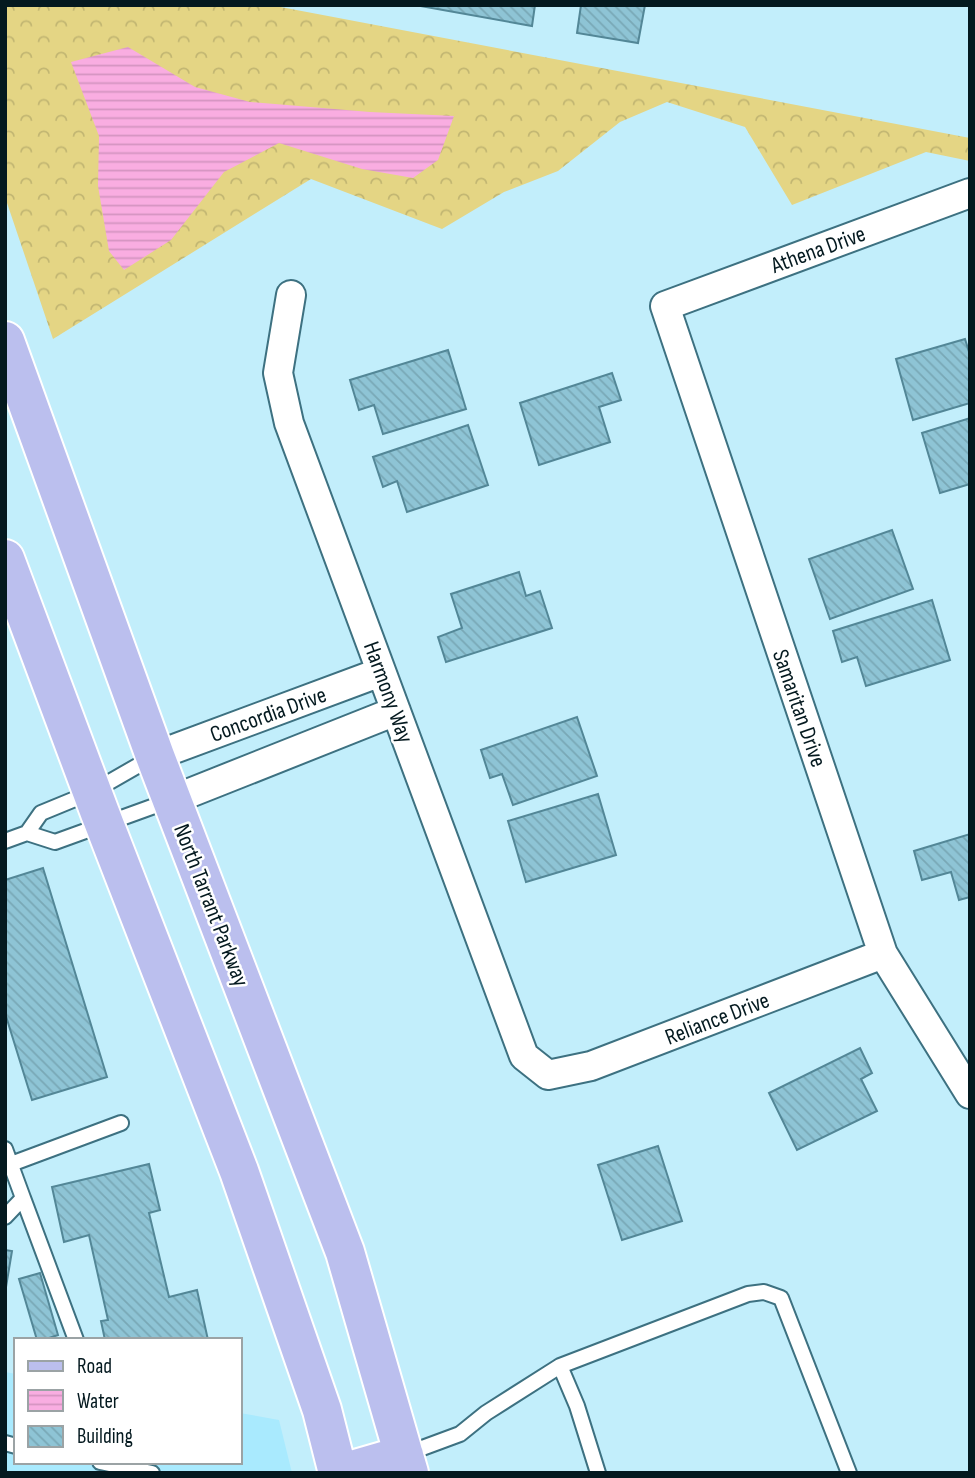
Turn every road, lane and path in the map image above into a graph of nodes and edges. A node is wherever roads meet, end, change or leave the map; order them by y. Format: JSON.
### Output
{"nodes":[{"id":1,"x":970,"y":193,"type":"edge"},
{"id":2,"x":291,"y":295,"type":"dead end"},
{"id":3,"x":665,"y":306,"type":"joint"},
{"id":4,"x":5,"y":341,"type":"edge"},
{"id":5,"x":5,"y":559,"type":"edge"},
{"id":6,"x":382,"y":671,"type":"junction"},
{"id":7,"x":396,"y":711,"type":"junction"},
{"id":8,"x":155,"y":756,"type":"junction"},
{"id":9,"x":172,"y":800,"type":"junction"},
{"id":10,"x":98,"y":808,"type":"junction"},
{"id":11,"x":27,"y":833,"type":"junction"},
{"id":12,"x":5,"y":841,"type":"edge"},
{"id":13,"x":883,"y":954,"type":"junction"},
{"id":14,"x":548,"y":1075,"type":"joint"},
{"id":15,"x":970,"y":1094,"type":"edge"},
{"id":16,"x":121,"y":1123,"type":"dead end"},
{"id":17,"x":5,"y":1149,"type":"edge"},
{"id":18,"x":11,"y":1164,"type":"junction"},
{"id":19,"x":23,"y":1198,"type":"junction"},
{"id":20,"x":5,"y":1217,"type":"edge"},
{"id":21,"x":75,"y":1338,"type":"edge"},
{"id":22,"x":560,"y":1366,"type":"junction"},
{"id":23,"x":109,"y":1464,"type":"edge"},
{"id":24,"x":406,"y":1464,"type":"edge"},
{"id":25,"x":152,"y":1473,"type":"edge"},
{"id":26,"x":340,"y":1473,"type":"edge"},
{"id":27,"x":598,"y":1473,"type":"edge"},
{"id":28,"x":849,"y":1473,"type":"edge"}],
"edges":[{"from":1,"to":3,"type":"street","name":"Athena Drive"},
{"from":2,"to":6,"type":"street","name":"Harmony Way"},
{"from":3,"to":13,"type":"street","name":"Samaritan Drive"},
{"from":4,"to":8,"type":"main road","name":"North Tarrant Parkway"},
{"from":5,"to":10,"type":"main road"},
{"from":6,"to":7,"type":"street","name":"Harmony Way"},
{"from":6,"to":8,"type":"street","name":"Concordia Drive"},
{"from":7,"to":9,"type":"street","name":"Concordia Drive"},
{"from":7,"to":14,"type":"street","name":"Harmony Way"},
{"from":8,"to":9,"type":"main road","name":"North Tarrant Parkway"},
{"from":8,"to":10,"type":"lane"},
{"from":9,"to":10,"type":"lane"},
{"from":9,"to":24,"type":"main road","name":"North Tarrant Parkway"},
{"from":10,"to":11,"type":"lane"},
{"from":10,"to":11,"type":"lane"},
{"from":10,"to":26,"type":"main road"},
{"from":11,"to":12,"type":"lane"},
{"from":13,"to":14,"type":"street","name":"Reliance Drive"},
{"from":13,"to":15,"type":"street","name":"Samaritan Drive"},
{"from":16,"to":18,"type":"lane"},
{"from":17,"to":18,"type":"lane"},
{"from":18,"to":19,"type":"lane"},
{"from":19,"to":20,"type":"lane"},
{"from":19,"to":21,"type":"lane"},
{"from":22,"to":24,"type":"lane"},
{"from":22,"to":27,"type":"lane"},
{"from":22,"to":28,"type":"lane"},
{"from":23,"to":25,"type":"lane"},
{"from":24,"to":26,"type":"main road"}]}
